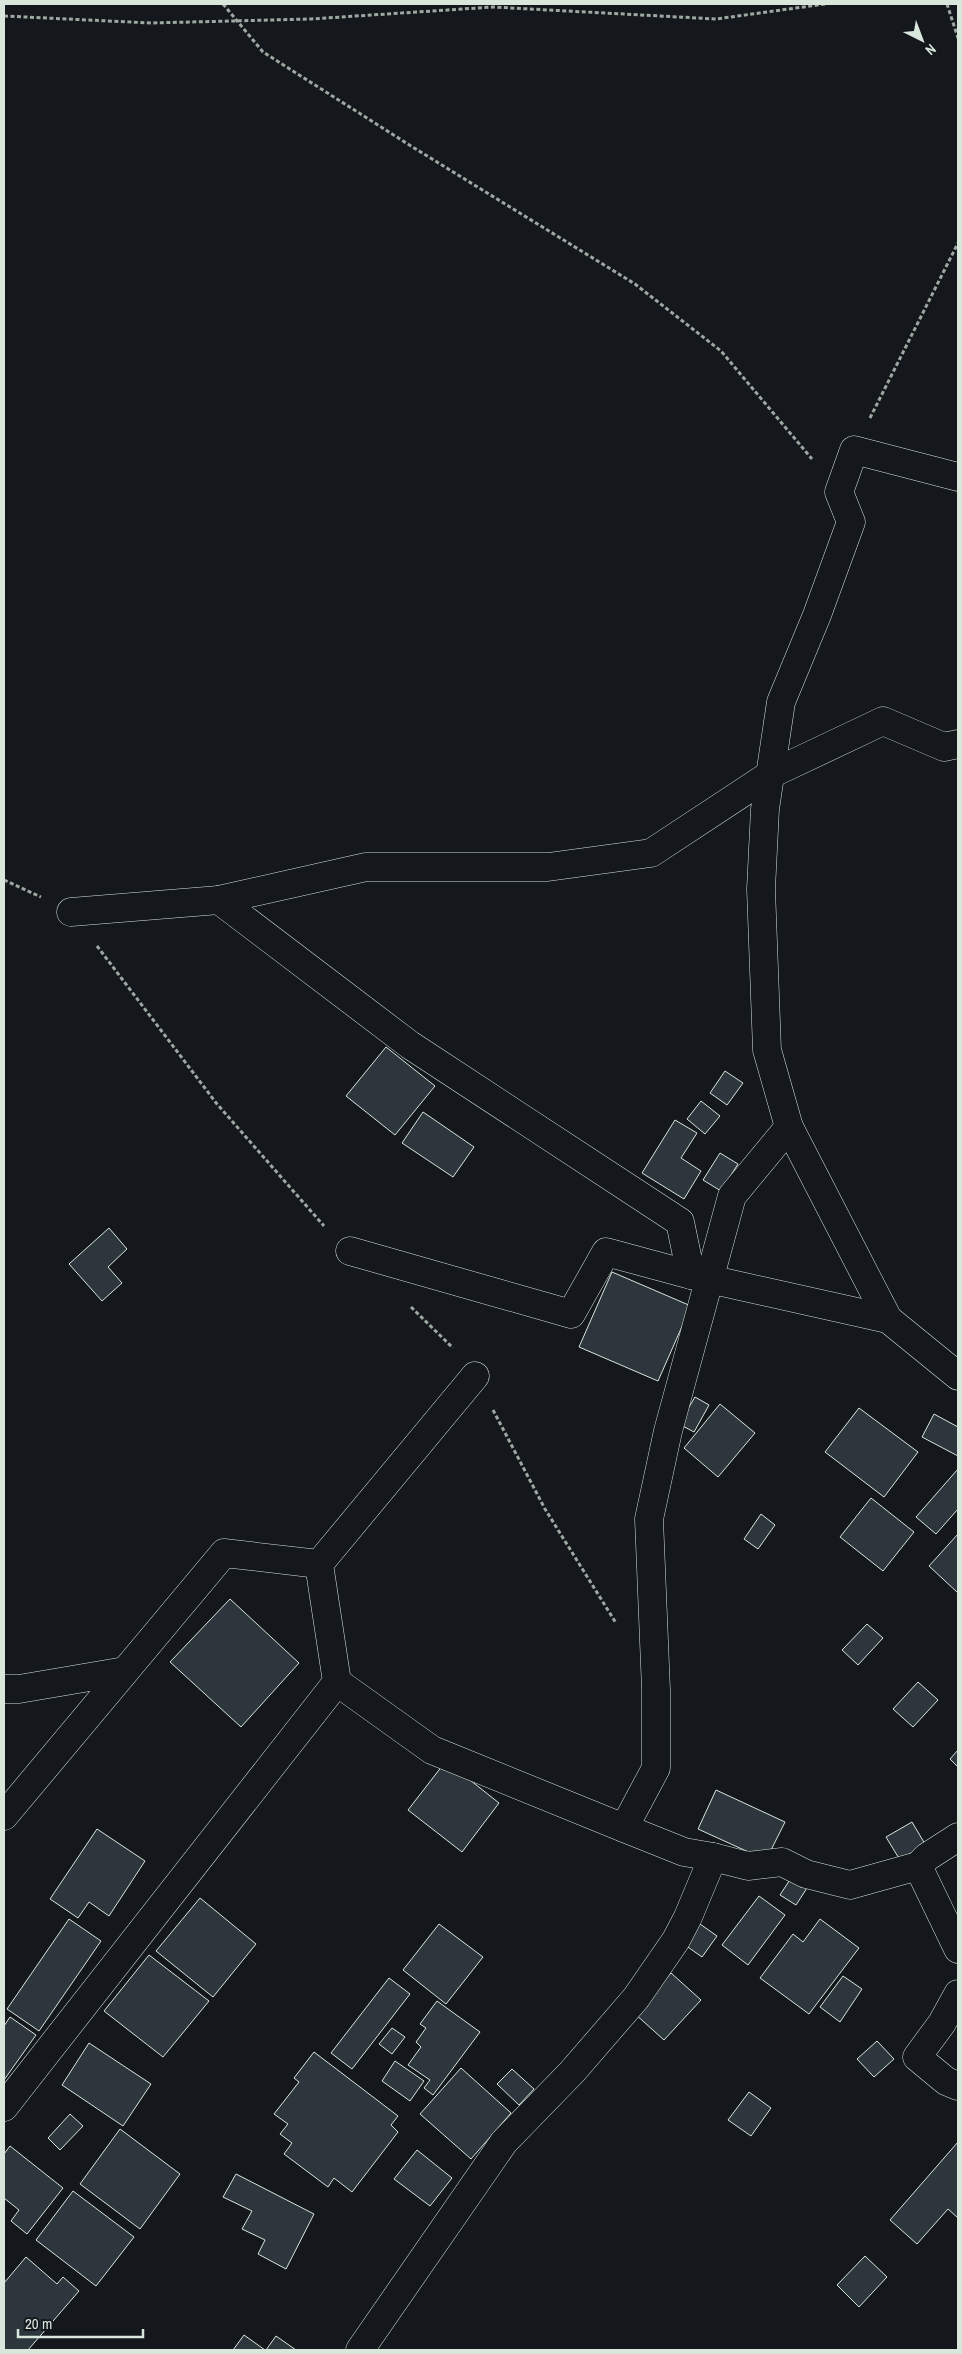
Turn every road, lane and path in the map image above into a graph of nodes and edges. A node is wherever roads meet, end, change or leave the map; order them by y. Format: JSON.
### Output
{"nodes":[{"id":1,"x":223,"y":4,"type":"edge"},
{"id":2,"x":825,"y":4,"type":"edge"},
{"id":3,"x":946,"y":4,"type":"edge"},
{"id":4,"x":4,"y":16,"type":"edge"},
{"id":5,"x":237,"y":21,"type":"junction"},
{"id":6,"x":958,"y":38,"type":"edge"},
{"id":7,"x":958,"y":243,"type":"edge"},
{"id":8,"x":854,"y":450,"type":"junction"},
{"id":9,"x":958,"y":477,"type":"edge"},
{"id":10,"x":839,"y":492,"type":"junction"},
{"id":11,"x":958,"y":744,"type":"edge"},
{"id":12,"x":771,"y":774,"type":"junction"},
{"id":13,"x":219,"y":900,"type":"junction"},
{"id":14,"x":71,"y":912,"type":"dead end"},
{"id":15,"x":790,"y":1127,"type":"junction"},
{"id":16,"x":350,"y":1250,"type":"dead end"},
{"id":17,"x":700,"y":1277,"type":"junction"},
{"id":18,"x":888,"y":1319,"type":"junction"},
{"id":19,"x":476,"y":1376,"type":"dead end"},
{"id":20,"x":958,"y":1376,"type":"edge"},
{"id":21,"x":319,"y":1564,"type":"junction"},
{"id":22,"x":125,"y":1671,"type":"junction"},
{"id":23,"x":338,"y":1682,"type":"junction"},
{"id":24,"x":4,"y":1688,"type":"edge"},
{"id":25,"x":4,"y":1816,"type":"edge"},
{"id":26,"x":624,"y":1828,"type":"junction"},
{"id":27,"x":958,"y":1837,"type":"edge"},
{"id":28,"x":713,"y":1857,"type":"junction"},
{"id":29,"x":918,"y":1866,"type":"junction"},
{"id":30,"x":958,"y":1949,"type":"edge"},
{"id":31,"x":958,"y":1994,"type":"edge"},
{"id":32,"x":958,"y":2086,"type":"edge"},
{"id":33,"x":4,"y":2107,"type":"edge"},
{"id":34,"x":360,"y":2350,"type":"edge"}],
"edges":[{"from":1,"to":5,"type":"path"},
{"from":2,"to":5,"type":"path"},
{"from":3,"to":6,"type":"path"},
{"from":4,"to":5,"type":"path"},
{"from":5,"to":10,"type":"path"},
{"from":7,"to":8,"type":"path"},
{"from":8,"to":9,"type":"street"},
{"from":8,"to":10,"type":"street"},
{"from":10,"to":12,"type":"street"},
{"from":11,"to":12,"type":"street"},
{"from":12,"to":13,"type":"street"},
{"from":12,"to":15,"type":"street"},
{"from":13,"to":14,"type":"street"},
{"from":13,"to":17,"type":"street"},
{"from":15,"to":17,"type":"street"},
{"from":15,"to":18,"type":"street"},
{"from":16,"to":17,"type":"street"},
{"from":17,"to":18,"type":"street"},
{"from":17,"to":26,"type":"street"},
{"from":18,"to":20,"type":"street"},
{"from":19,"to":21,"type":"street"},
{"from":21,"to":22,"type":"street"},
{"from":21,"to":23,"type":"street"},
{"from":22,"to":24,"type":"street"},
{"from":22,"to":25,"type":"street"},
{"from":23,"to":26,"type":"street"},
{"from":23,"to":33,"type":"street"},
{"from":26,"to":28,"type":"street"},
{"from":27,"to":29,"type":"street"},
{"from":28,"to":29,"type":"street"},
{"from":28,"to":34,"type":"street"},
{"from":29,"to":30,"type":"street"},
{"from":31,"to":32,"type":"street"}]}
